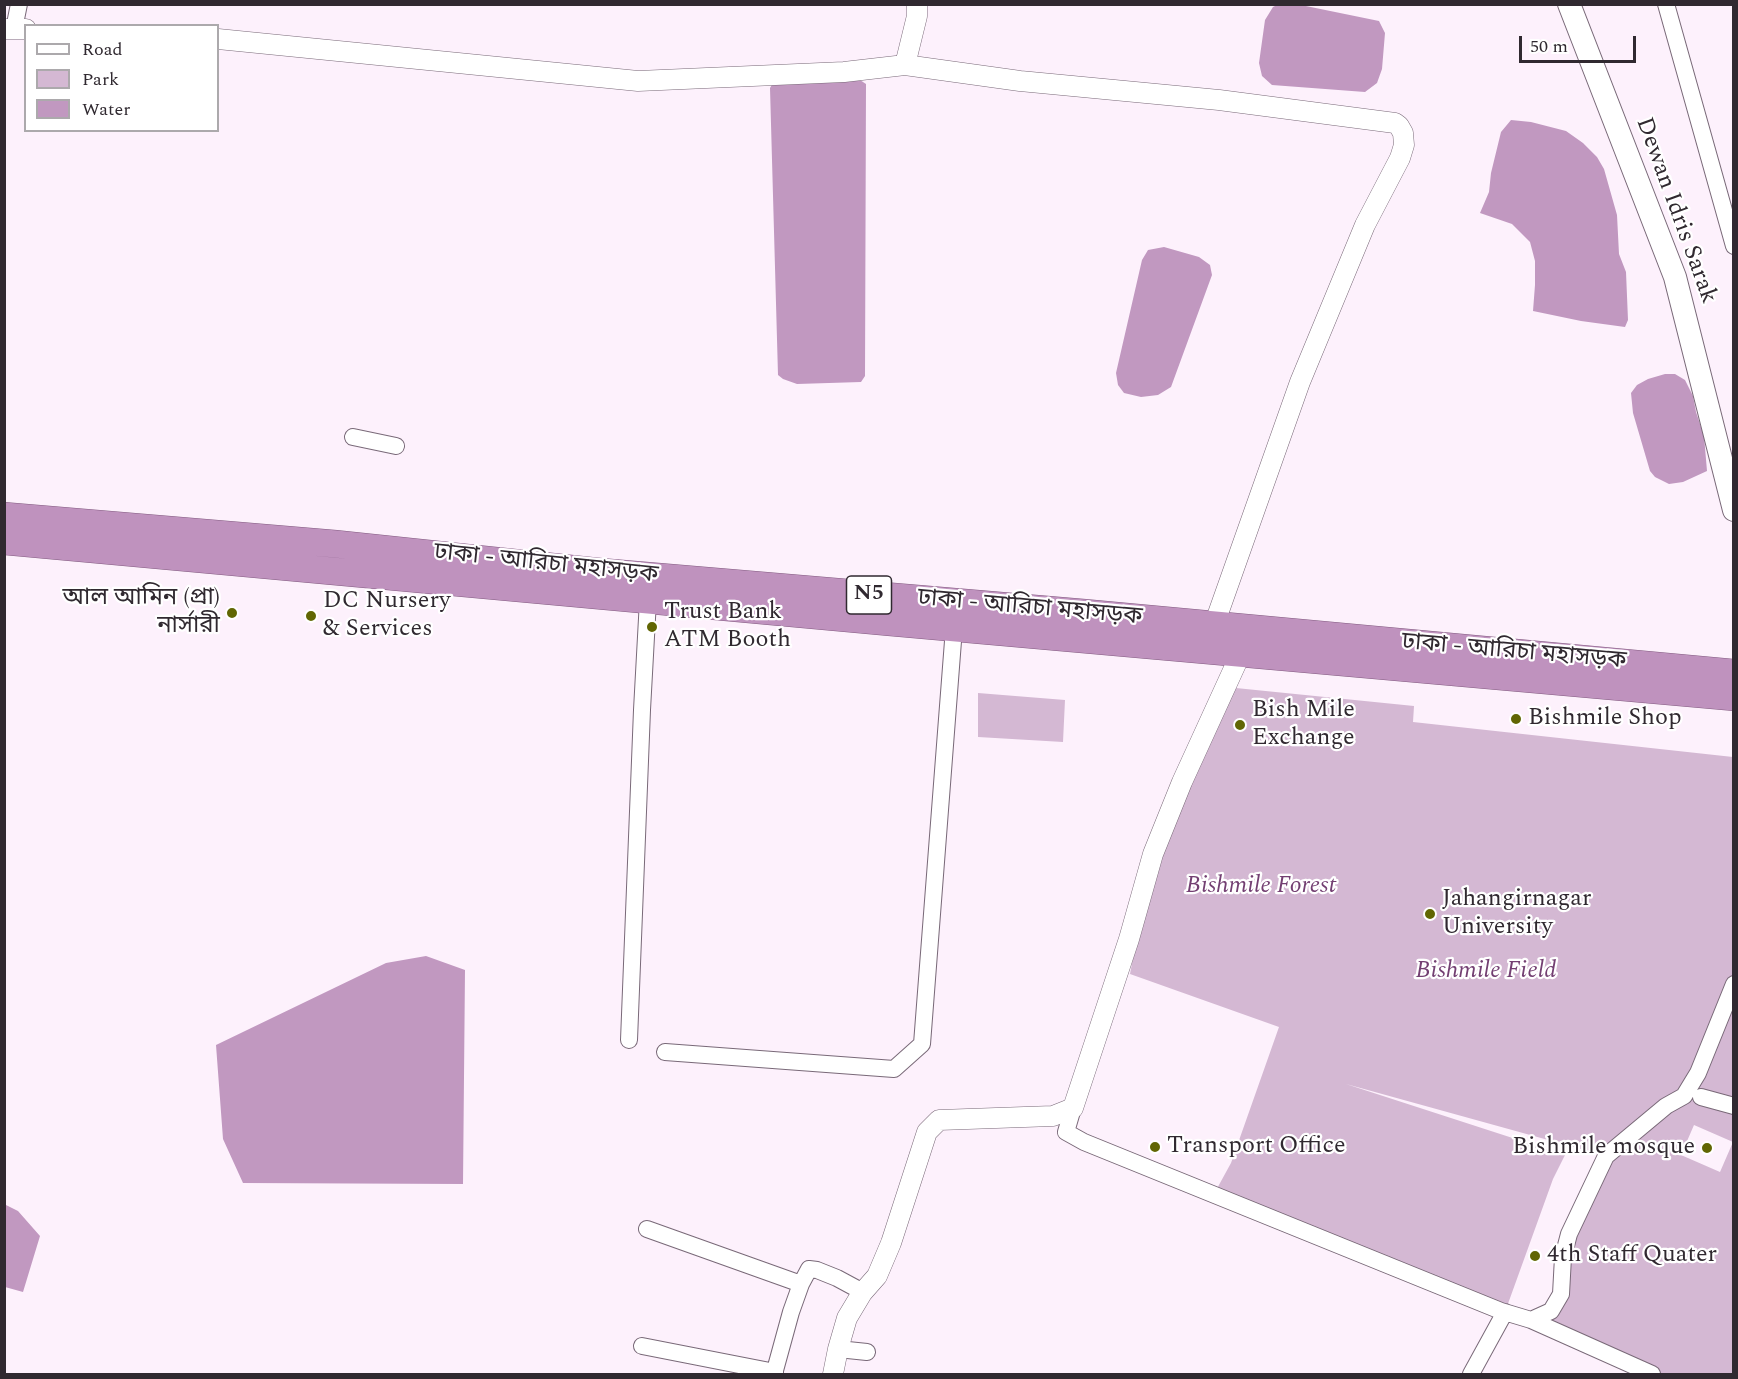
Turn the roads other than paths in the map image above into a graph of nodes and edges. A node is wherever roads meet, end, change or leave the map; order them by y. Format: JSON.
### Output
{"nodes":[{"id":1,"x":19,"y":4,"type":"edge"},
{"id":2,"x":917,"y":4,"type":"edge"},
{"id":3,"x":1569,"y":4,"type":"edge"},
{"id":4,"x":1666,"y":4,"type":"edge"},
{"id":5,"x":15,"y":29,"type":"edge"},
{"id":6,"x":219,"y":39,"type":"edge"},
{"id":7,"x":905,"y":65,"type":"junction"},
{"id":8,"x":1734,"y":246,"type":"edge"},
{"id":9,"x":353,"y":437,"type":"dead end"},
{"id":10,"x":396,"y":446,"type":"dead end"},
{"id":11,"x":1734,"y":510,"type":"edge"},
{"id":12,"x":4,"y":516,"type":"edge"},
{"id":13,"x":4,"y":541,"type":"edge"},
{"id":14,"x":648,"y":600,"type":"junction"},
{"id":15,"x":1214,"y":625,"type":"junction"},
{"id":16,"x":954,"y":628,"type":"junction"},
{"id":17,"x":1241,"y":653,"type":"junction"},
{"id":18,"x":1734,"y":673,"type":"edge"},
{"id":19,"x":1734,"y":697,"type":"edge"},
{"id":20,"x":1734,"y":984,"type":"edge"},
{"id":21,"x":629,"y":1040,"type":"dead end"},
{"id":22,"x":665,"y":1052,"type":"dead end"},
{"id":23,"x":1701,"y":1097,"type":"dead end"},
{"id":24,"x":1734,"y":1106,"type":"edge"},
{"id":25,"x":1073,"y":1108,"type":"junction"},
{"id":26,"x":647,"y":1229,"type":"dead end"},
{"id":27,"x":801,"y":1284,"type":"junction"},
{"id":28,"x":863,"y":1292,"type":"junction"},
{"id":29,"x":1505,"y":1312,"type":"junction"},
{"id":30,"x":1532,"y":1320,"type":"junction"},
{"id":31,"x":642,"y":1347,"type":"dead end"},
{"id":32,"x":838,"y":1349,"type":"junction"},
{"id":33,"x":867,"y":1352,"type":"dead end"},
{"id":34,"x":774,"y":1373,"type":"edge"},
{"id":35,"x":833,"y":1374,"type":"edge"},
{"id":36,"x":1471,"y":1374,"type":"edge"},
{"id":37,"x":1652,"y":1374,"type":"edge"}],
"edges":[{"from":1,"to":5,"type":"street"},
{"from":2,"to":7,"type":"street"},
{"from":3,"to":11,"type":"main road","name":"Dewan Idris Sarak"},
{"from":4,"to":8,"type":"street"},
{"from":6,"to":7,"type":"street"},
{"from":7,"to":15,"type":"street"},
{"from":9,"to":10,"type":"street"},
{"from":12,"to":15,"type":"highway","name":"ঢাকা - আরিচা মহাসড়ক","number":"N5"},
{"from":13,"to":14,"type":"highway","name":"ঢাকা - আরিচা মহাসড়ক","number":"N5"},
{"from":14,"to":16,"type":"highway","name":"ঢাকা - আরিচা মহাসড়ক","number":"N5"},
{"from":14,"to":21,"type":"street"},
{"from":15,"to":18,"type":"highway","name":"ঢাকা - আরিচা মহাসড়ক","number":"N5"},
{"from":16,"to":17,"type":"highway","name":"ঢাকা - আরিচা মহাসড়ক","number":"N5"},
{"from":16,"to":22,"type":"street"},
{"from":17,"to":19,"type":"highway","name":"ঢাকা - আরিচা মহাসড়ক","number":"N5"},
{"from":17,"to":25,"type":"street"},
{"from":20,"to":30,"type":"street"},
{"from":23,"to":24,"type":"street"},
{"from":25,"to":28,"type":"street"},
{"from":25,"to":29,"type":"street"},
{"from":26,"to":27,"type":"street"},
{"from":27,"to":28,"type":"street"},
{"from":27,"to":34,"type":"street"},
{"from":28,"to":32,"type":"street"},
{"from":29,"to":30,"type":"street"},
{"from":29,"to":36,"type":"street"},
{"from":30,"to":37,"type":"street"},
{"from":31,"to":34,"type":"street"},
{"from":32,"to":33,"type":"street"},
{"from":32,"to":35,"type":"street"}]}
